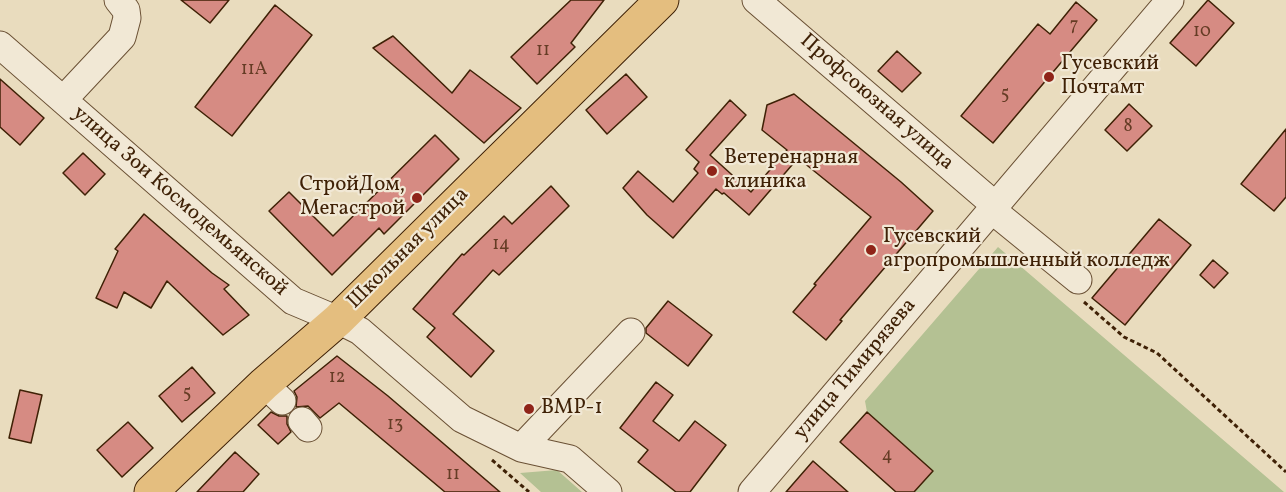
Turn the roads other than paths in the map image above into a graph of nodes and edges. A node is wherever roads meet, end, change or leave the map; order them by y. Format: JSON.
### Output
{"nodes":[{"id":1,"x":118,"y":0,"type":"edge"},
{"id":2,"x":662,"y":0,"type":"edge"},
{"id":3,"x":756,"y":0,"type":"edge"},
{"id":4,"x":1170,"y":0,"type":"edge"},
{"id":5,"x":0,"y":45,"type":"edge"},
{"id":6,"x":63,"y":100,"type":"junction"},
{"id":7,"x":994,"y":208,"type":"junction"},
{"id":8,"x":1080,"y":290,"type":"road end"},
{"id":9,"x":338,"y":320,"type":"junction"},
{"id":10,"x":631,"y":332,"type":"dead end"},
{"id":11,"x":521,"y":448,"type":"junction"},
{"id":12,"x":151,"y":492,"type":"edge"},
{"id":13,"x":608,"y":492,"type":"edge"},
{"id":14,"x":752,"y":492,"type":"edge"}],
"edges":[{"from":1,"to":6,"type":"street"},
{"from":2,"to":9,"type":"main road","name":"Школьная улица"},
{"from":3,"to":7,"type":"street","name":"Профсоюзная улица"},
{"from":4,"to":7,"type":"street","name":"улица Тимирязева"},
{"from":5,"to":6,"type":"street","name":"улица Зои Космодемьянской"},
{"from":6,"to":9,"type":"street","name":"улица Зои Космодемьянской"},
{"from":7,"to":8,"type":"street","name":"Профсоюзная улица"},
{"from":7,"to":14,"type":"street","name":"улица Тимирязева"},
{"from":9,"to":11,"type":"street","name":"улица Зои Космодемьянской"},
{"from":9,"to":12,"type":"main road","name":"Школьная улица"},
{"from":10,"to":11,"type":"street"},
{"from":11,"to":13,"type":"street","name":"улица Зои Космодемьянской"}]}
